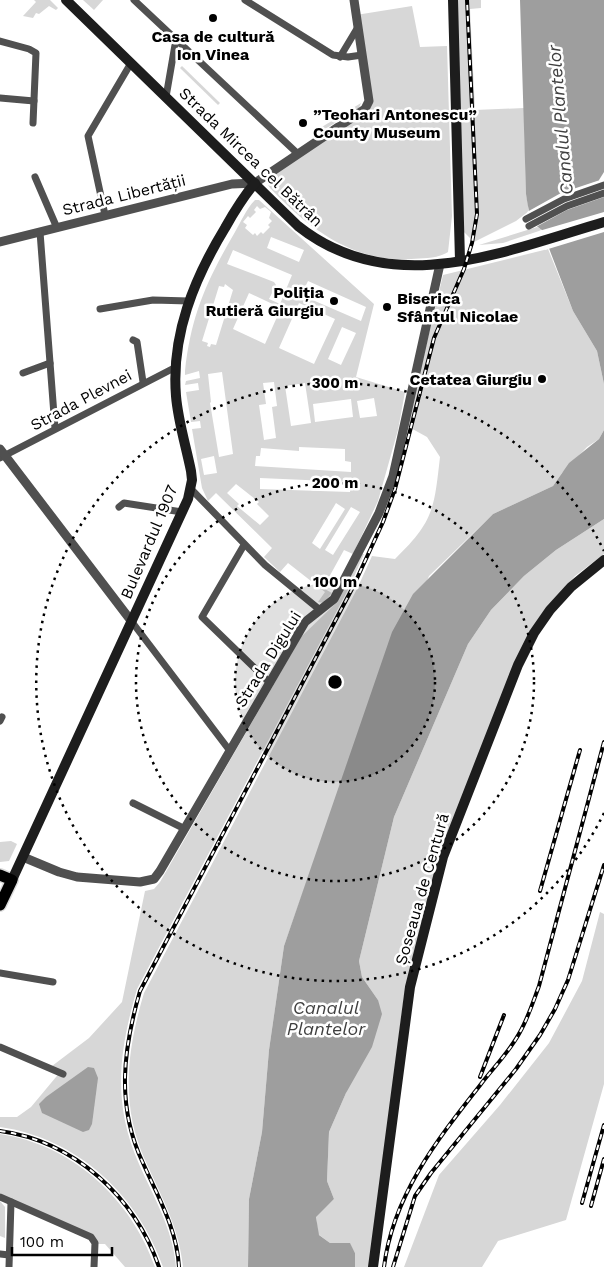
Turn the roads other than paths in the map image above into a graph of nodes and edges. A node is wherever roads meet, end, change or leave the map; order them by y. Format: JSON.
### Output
{"nodes":[{"id":1,"x":66,"y":0,"type":"edge"},
{"id":2,"x":134,"y":0,"type":"edge"},
{"id":3,"x":354,"y":0,"type":"edge"},
{"id":4,"x":452,"y":0,"type":"edge"},
{"id":5,"x":247,"y":1,"type":"edge"},
{"id":6,"x":358,"y":27,"type":"junction"},
{"id":7,"x":176,"y":39,"type":"junction"},
{"id":8,"x":0,"y":41,"type":"edge"},
{"id":9,"x":362,"y":55,"type":"junction"},
{"id":10,"x":340,"y":57,"type":"junction"},
{"id":11,"x":131,"y":63,"type":"junction"},
{"id":12,"x":166,"y":97,"type":"junction"},
{"id":13,"x":0,"y":98,"type":"edge"},
{"id":14,"x":34,"y":101,"type":"junction"},
{"id":15,"x":33,"y":123,"type":"dead end"},
{"id":16,"x":297,"y":153,"type":"junction"},
{"id":17,"x":35,"y":177,"type":"dead end"},
{"id":18,"x":255,"y":183,"type":"junction"},
{"id":19,"x":604,"y":185,"type":"edge"},
{"id":20,"x":604,"y":194,"type":"edge"},
{"id":21,"x":105,"y":216,"type":"junction"},
{"id":22,"x":526,"y":219,"type":"dead end"},
{"id":23,"x":604,"y":222,"type":"edge"},
{"id":24,"x":529,"y":226,"type":"dead end"},
{"id":25,"x":57,"y":228,"type":"junction"},
{"id":26,"x":40,"y":232,"type":"junction"},
{"id":27,"x":0,"y":242,"type":"edge"},
{"id":28,"x":460,"y":260,"type":"junction"},
{"id":29,"x":440,"y":264,"type":"junction"},
{"id":30,"x":189,"y":301,"type":"junction"},
{"id":31,"x":100,"y":309,"type":"dead end"},
{"id":32,"x":133,"y":340,"type":"dead end"},
{"id":33,"x":50,"y":363,"type":"junction"},
{"id":34,"x":176,"y":367,"type":"junction"},
{"id":35,"x":23,"y":373,"type":"dead end"},
{"id":36,"x":143,"y":382,"type":"junction"},
{"id":37,"x":55,"y":428,"type":"junction"},
{"id":38,"x":2,"y":455,"type":"edge"},
{"id":39,"x":191,"y":489,"type":"junction"},
{"id":40,"x":119,"y":507,"type":"dead end"},
{"id":41,"x":182,"y":512,"type":"junction"},
{"id":42,"x":244,"y":545,"type":"junction"},
{"id":43,"x":604,"y":560,"type":"edge"},
{"id":44,"x":320,"y":610,"type":"junction"},
{"id":45,"x":132,"y":622,"type":"junction"},
{"id":46,"x":270,"y":683,"type":"junction"},
{"id":47,"x":230,"y":751,"type":"junction"},
{"id":48,"x":133,"y":802,"type":"dead end"},
{"id":49,"x":185,"y":829,"type":"junction"},
{"id":50,"x":23,"y":857,"type":"junction"},
{"id":51,"x":0,"y":875,"type":"edge"},
{"id":52,"x":12,"y":880,"type":"junction"},
{"id":53,"x":0,"y":905,"type":"edge"},
{"id":54,"x":0,"y":973,"type":"edge"},
{"id":55,"x":53,"y":982,"type":"dead end"},
{"id":56,"x":0,"y":1047,"type":"edge"},
{"id":57,"x":63,"y":1074,"type":"dead end"},
{"id":58,"x":0,"y":1197,"type":"edge"},
{"id":59,"x":10,"y":1202,"type":"junction"},
{"id":60,"x":0,"y":1254,"type":"edge"},
{"id":61,"x":9,"y":1254,"type":"junction"},
{"id":62,"x":9,"y":1267,"type":"edge"},
{"id":63,"x":94,"y":1267,"type":"edge"},
{"id":64,"x":373,"y":1267,"type":"edge"}],
"edges":[{"from":1,"to":11,"type":"main road","name":"Strada Mircea cel Bătrân"},
{"from":2,"to":7,"type":"street"},
{"from":3,"to":6,"type":"street"},
{"from":4,"to":28,"type":"main road"},
{"from":5,"to":10,"type":"street"},
{"from":6,"to":9,"type":"street"},
{"from":6,"to":10,"type":"street"},
{"from":7,"to":12,"type":"street"},
{"from":7,"to":16,"type":"street"},
{"from":8,"to":14,"type":"street"},
{"from":9,"to":10,"type":"street"},
{"from":9,"to":16,"type":"street"},
{"from":11,"to":12,"type":"main road","name":"Strada Mircea cel Bătrân"},
{"from":11,"to":21,"type":"street"},
{"from":12,"to":18,"type":"main road","name":"Strada Mircea cel Bătrân"},
{"from":13,"to":14,"type":"street"},
{"from":14,"to":15,"type":"street"},
{"from":16,"to":18,"type":"street"},
{"from":17,"to":25,"type":"street"},
{"from":18,"to":21,"type":"street","name":"Strada Libertății"},
{"from":18,"to":29,"type":"main road","name":"Strada Mircea cel Bătrân"},
{"from":18,"to":30,"type":"main road","name":"Bulevardul 1907"},
{"from":19,"to":22,"type":"street"},
{"from":20,"to":24,"type":"street"},
{"from":21,"to":25,"type":"street","name":"Strada Libertății"},
{"from":23,"to":28,"type":"main road","name":"Strada Mircea cel Bătrân"},
{"from":25,"to":26,"type":"street","name":"Strada Libertății"},
{"from":26,"to":27,"type":"street","name":"Strada Libertății"},
{"from":26,"to":33,"type":"street"},
{"from":28,"to":29,"type":"main road","name":"Strada Mircea cel Bătrân"},
{"from":29,"to":44,"type":"street","name":"Strada Digului"},
{"from":30,"to":31,"type":"street"},
{"from":30,"to":34,"type":"main road","name":"Bulevardul 1907"},
{"from":32,"to":36,"type":"street"},
{"from":33,"to":35,"type":"street"},
{"from":33,"to":37,"type":"street"},
{"from":34,"to":36,"type":"street","name":"Strada Plevnei"},
{"from":34,"to":39,"type":"main road","name":"Bulevardul 1907"},
{"from":36,"to":37,"type":"street","name":"Strada Plevnei"},
{"from":37,"to":38,"type":"street","name":"Strada Plevnei"},
{"from":38,"to":45,"type":"street"},
{"from":39,"to":41,"type":"main road","name":"Bulevardul 1907"},
{"from":39,"to":42,"type":"street"},
{"from":40,"to":41,"type":"street"},
{"from":41,"to":45,"type":"main road","name":"Bulevardul 1907"},
{"from":42,"to":44,"type":"street"},
{"from":42,"to":46,"type":"street"},
{"from":43,"to":64,"type":"main road","name":"Șoseaua de Centură"},
{"from":44,"to":46,"type":"street","name":"Strada Digului"},
{"from":45,"to":47,"type":"street"},
{"from":45,"to":50,"type":"main road","name":"Bulevardul 1907"},
{"from":46,"to":47,"type":"street","name":"Strada Digului"},
{"from":47,"to":49,"type":"street","name":"Strada Digului"},
{"from":48,"to":49,"type":"street"},
{"from":49,"to":50,"type":"street","name":"Strada Digului"},
{"from":50,"to":52,"type":"main road","name":"Bulevardul 1907"},
{"from":51,"to":52,"type":"main road"},
{"from":52,"to":53,"type":"main road","name":"Bulevardul 1907"},
{"from":54,"to":55,"type":"street"},
{"from":56,"to":57,"type":"street"},
{"from":58,"to":59,"type":"street"},
{"from":59,"to":61,"type":"street"},
{"from":59,"to":63,"type":"street"},
{"from":60,"to":61,"type":"street"},
{"from":61,"to":62,"type":"street"}]}
